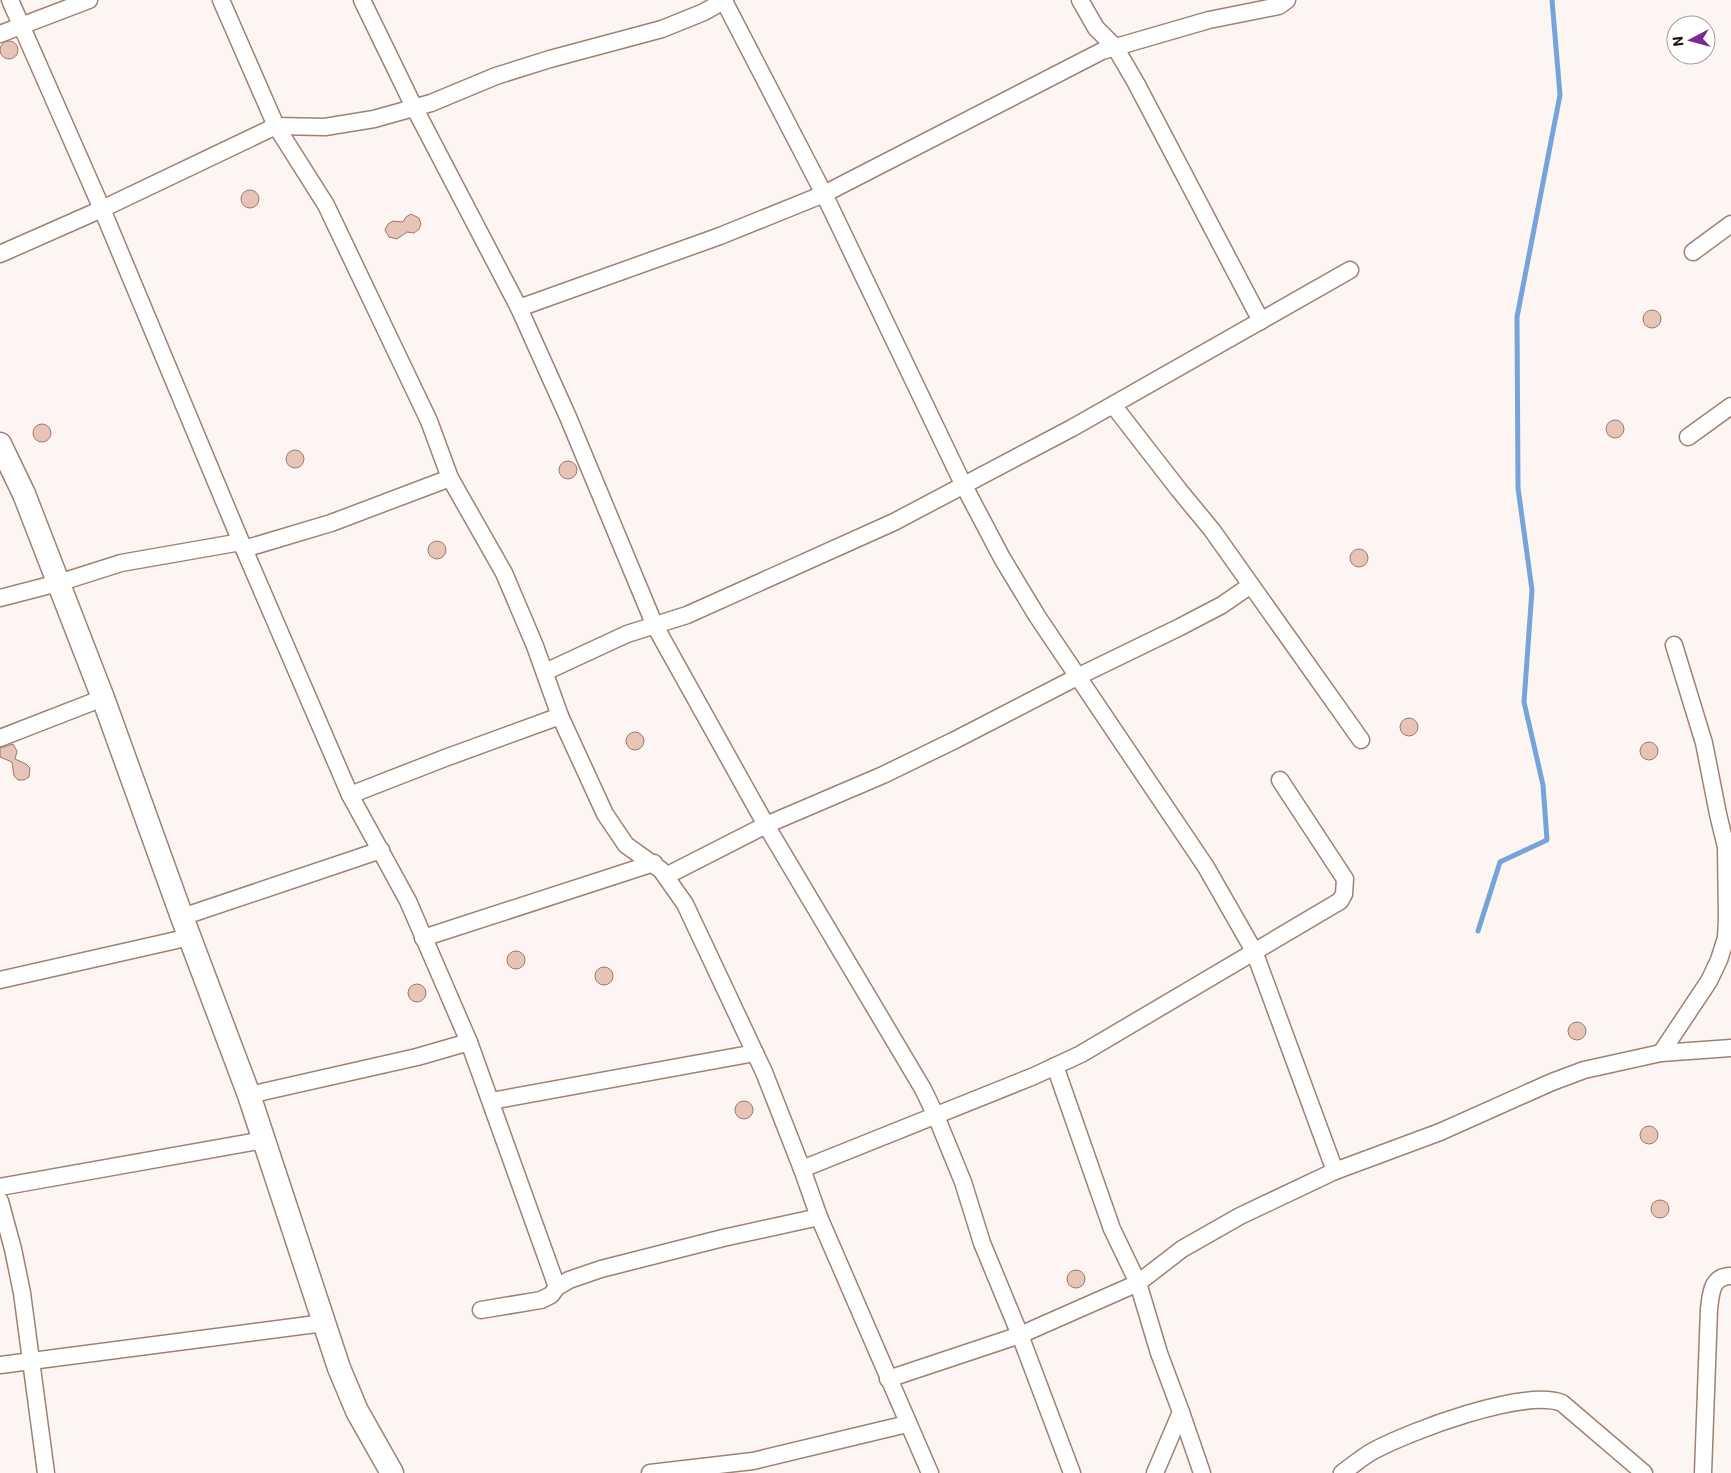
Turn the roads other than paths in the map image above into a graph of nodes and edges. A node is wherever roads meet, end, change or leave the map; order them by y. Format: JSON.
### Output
{"nodes":[{"id":1,"x":10,"y":0,"type":"edge"},
{"id":2,"x":89,"y":0,"type":"edge"},
{"id":3,"x":221,"y":0,"type":"edge"},
{"id":4,"x":362,"y":0,"type":"edge"},
{"id":5,"x":725,"y":0,"type":"edge"},
{"id":6,"x":1080,"y":0,"type":"edge"},
{"id":7,"x":1287,"y":0,"type":"edge"},
{"id":8,"x":22,"y":27,"type":"junction"},
{"id":9,"x":0,"y":34,"type":"edge"},
{"id":10,"x":1115,"y":47,"type":"junction"},
{"id":11,"x":414,"y":107,"type":"junction"},
{"id":12,"x":276,"y":126,"type":"junction"},
{"id":13,"x":824,"y":194,"type":"junction"},
{"id":14,"x":102,"y":209,"type":"junction"},
{"id":15,"x":1731,"y":224,"type":"edge"},
{"id":16,"x":1693,"y":252,"type":"dead end"},
{"id":17,"x":0,"y":254,"type":"edge"},
{"id":18,"x":1350,"y":270,"type":"dead end"},
{"id":19,"x":520,"y":308,"type":"junction"},
{"id":20,"x":1261,"y":321,"type":"junction"},
{"id":21,"x":1113,"y":405,"type":"junction"},
{"id":22,"x":1731,"y":406,"type":"edge"},
{"id":23,"x":1688,"y":438,"type":"dead end"},
{"id":24,"x":0,"y":444,"type":"edge"},
{"id":25,"x":450,"y":478,"type":"junction"},
{"id":26,"x":962,"y":484,"type":"junction"},
{"id":27,"x":242,"y":546,"type":"junction"},
{"id":28,"x":58,"y":583,"type":"junction"},
{"id":29,"x":1251,"y":585,"type":"junction"},
{"id":30,"x":0,"y":598,"type":"edge"},
{"id":31,"x":655,"y":626,"type":"junction"},
{"id":32,"x":1674,"y":645,"type":"dead end"},
{"id":33,"x":544,"y":672,"type":"junction"},
{"id":34,"x":1077,"y":677,"type":"junction"},
{"id":35,"x":103,"y":698,"type":"junction"},
{"id":36,"x":560,"y":716,"type":"junction"},
{"id":37,"x":0,"y":738,"type":"edge"},
{"id":38,"x":1361,"y":740,"type":"dead end"},
{"id":39,"x":1280,"y":780,"type":"dead end"},
{"id":40,"x":350,"y":795,"type":"junction"},
{"id":41,"x":766,"y":824,"type":"junction"},
{"id":42,"x":381,"y":850,"type":"junction"},
{"id":43,"x":654,"y":863,"type":"junction"},
{"id":44,"x":666,"y":876,"type":"junction"},
{"id":45,"x":186,"y":927,"type":"junction"},
{"id":46,"x":423,"y":938,"type":"junction"},
{"id":47,"x":1254,"y":951,"type":"junction"},
{"id":48,"x":0,"y":980,"type":"edge"},
{"id":49,"x":469,"y":1042,"type":"junction"},
{"id":50,"x":1731,"y":1048,"type":"edge"},
{"id":51,"x":754,"y":1053,"type":"junction"},
{"id":52,"x":1661,"y":1053,"type":"junction"},
{"id":53,"x":1055,"y":1066,"type":"junction"},
{"id":54,"x":249,"y":1095,"type":"junction"},
{"id":55,"x":491,"y":1101,"type":"junction"},
{"id":56,"x":936,"y":1116,"type":"junction"},
{"id":57,"x":264,"y":1140,"type":"junction"},
{"id":58,"x":802,"y":1169,"type":"junction"},
{"id":59,"x":1335,"y":1171,"type":"junction"},
{"id":60,"x":0,"y":1187,"type":"edge"},
{"id":61,"x":0,"y":1201,"type":"edge"},
{"id":62,"x":818,"y":1218,"type":"junction"},
{"id":63,"x":1731,"y":1276,"type":"edge"},
{"id":64,"x":1138,"y":1283,"type":"junction"},
{"id":65,"x":557,"y":1287,"type":"junction"},
{"id":66,"x":481,"y":1310,"type":"dead end"},
{"id":67,"x":324,"y":1323,"type":"junction"},
{"id":68,"x":1020,"y":1335,"type":"junction"},
{"id":69,"x":31,"y":1360,"type":"junction"},
{"id":70,"x":0,"y":1365,"type":"edge"},
{"id":71,"x":888,"y":1379,"type":"junction"},
{"id":72,"x":1181,"y":1412,"type":"junction"},
{"id":73,"x":907,"y":1424,"type":"junction"},
{"id":74,"x":754,"y":1467,"type":"edge"},
{"id":75,"x":46,"y":1473,"type":"edge"},
{"id":76,"x":392,"y":1473,"type":"edge"},
{"id":77,"x":650,"y":1473,"type":"edge"},
{"id":78,"x":930,"y":1473,"type":"edge"},
{"id":79,"x":1072,"y":1473,"type":"edge"},
{"id":80,"x":1155,"y":1473,"type":"edge"},
{"id":81,"x":1202,"y":1473,"type":"edge"},
{"id":82,"x":1342,"y":1473,"type":"edge"},
{"id":83,"x":1644,"y":1473,"type":"edge"},
{"id":84,"x":1703,"y":1473,"type":"edge"}],
"edges":[{"from":1,"to":8,"type":"street"},
{"from":2,"to":8,"type":"street"},
{"from":3,"to":12,"type":"street"},
{"from":4,"to":11,"type":"street"},
{"from":5,"to":11,"type":"street"},
{"from":5,"to":13,"type":"street"},
{"from":6,"to":10,"type":"street"},
{"from":7,"to":10,"type":"street"},
{"from":8,"to":9,"type":"street"},
{"from":8,"to":14,"type":"street"},
{"from":10,"to":13,"type":"street"},
{"from":10,"to":20,"type":"street"},
{"from":11,"to":12,"type":"street"},
{"from":11,"to":19,"type":"street"},
{"from":12,"to":14,"type":"street"},
{"from":12,"to":25,"type":"street"},
{"from":13,"to":19,"type":"street"},
{"from":13,"to":26,"type":"street"},
{"from":14,"to":17,"type":"street"},
{"from":14,"to":27,"type":"street"},
{"from":15,"to":16,"type":"street"},
{"from":18,"to":20,"type":"street"},
{"from":19,"to":31,"type":"street"},
{"from":20,"to":21,"type":"street"},
{"from":21,"to":26,"type":"street"},
{"from":21,"to":29,"type":"street"},
{"from":22,"to":23,"type":"street"},
{"from":24,"to":28,"type":"street"},
{"from":25,"to":27,"type":"street"},
{"from":25,"to":33,"type":"street"},
{"from":26,"to":31,"type":"street"},
{"from":26,"to":34,"type":"street"},
{"from":27,"to":28,"type":"street"},
{"from":27,"to":40,"type":"street"},
{"from":28,"to":30,"type":"street"},
{"from":28,"to":35,"type":"street"},
{"from":29,"to":34,"type":"street"},
{"from":29,"to":38,"type":"street"},
{"from":31,"to":33,"type":"street"},
{"from":31,"to":41,"type":"street"},
{"from":32,"to":52,"type":"street"},
{"from":33,"to":36,"type":"street"},
{"from":34,"to":41,"type":"street"},
{"from":34,"to":47,"type":"street"},
{"from":35,"to":37,"type":"street"},
{"from":35,"to":45,"type":"street"},
{"from":36,"to":40,"type":"street"},
{"from":36,"to":43,"type":"street"},
{"from":39,"to":47,"type":"street"},
{"from":40,"to":42,"type":"street"},
{"from":41,"to":44,"type":"street"},
{"from":41,"to":56,"type":"street"},
{"from":42,"to":45,"type":"street"},
{"from":42,"to":46,"type":"street"},
{"from":43,"to":44,"type":"street"},
{"from":43,"to":46,"type":"street"},
{"from":44,"to":51,"type":"street"},
{"from":45,"to":48,"type":"street"},
{"from":45,"to":54,"type":"street"},
{"from":46,"to":49,"type":"street"},
{"from":47,"to":53,"type":"street"},
{"from":47,"to":59,"type":"street"},
{"from":49,"to":54,"type":"street"},
{"from":49,"to":55,"type":"street"},
{"from":50,"to":52,"type":"street"},
{"from":51,"to":55,"type":"street"},
{"from":51,"to":58,"type":"street"},
{"from":52,"to":59,"type":"street"},
{"from":53,"to":56,"type":"street"},
{"from":53,"to":64,"type":"street"},
{"from":54,"to":57,"type":"street"},
{"from":55,"to":65,"type":"street"},
{"from":56,"to":58,"type":"street"},
{"from":56,"to":68,"type":"street"},
{"from":57,"to":60,"type":"street"},
{"from":57,"to":67,"type":"street"},
{"from":58,"to":62,"type":"street"},
{"from":59,"to":64,"type":"street"},
{"from":61,"to":69,"type":"street"},
{"from":62,"to":65,"type":"street"},
{"from":62,"to":71,"type":"street"},
{"from":63,"to":84,"type":"street"},
{"from":64,"to":68,"type":"street"},
{"from":64,"to":72,"type":"street"},
{"from":65,"to":66,"type":"street"},
{"from":67,"to":69,"type":"street"},
{"from":67,"to":76,"type":"street"},
{"from":68,"to":71,"type":"street"},
{"from":68,"to":79,"type":"street"},
{"from":69,"to":70,"type":"street"},
{"from":69,"to":75,"type":"street"},
{"from":71,"to":73,"type":"street"},
{"from":72,"to":80,"type":"street"},
{"from":72,"to":81,"type":"street"},
{"from":73,"to":74,"type":"street"},
{"from":73,"to":78,"type":"street"},
{"from":74,"to":77,"type":"street"},
{"from":82,"to":83,"type":"street"}]}
